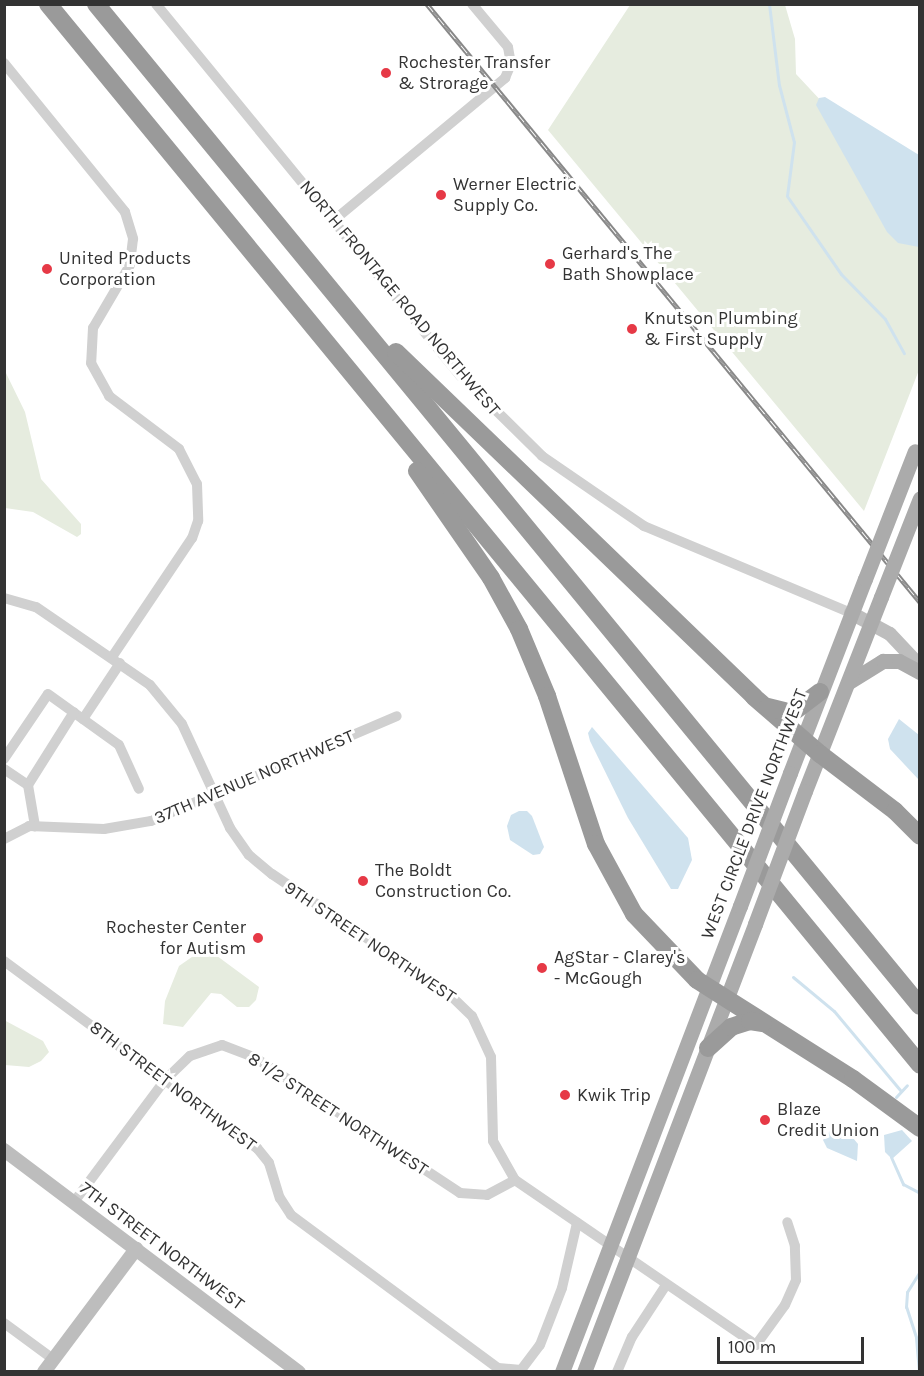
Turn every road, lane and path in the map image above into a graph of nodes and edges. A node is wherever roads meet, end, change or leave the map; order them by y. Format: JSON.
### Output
{"nodes":[{"id":1,"x":48,"y":4,"type":"edge"},
{"id":2,"x":96,"y":4,"type":"edge"},
{"id":3,"x":156,"y":4,"type":"edge"},
{"id":4,"x":472,"y":4,"type":"edge"},
{"id":5,"x":4,"y":63,"type":"edge"},
{"id":6,"x":238,"y":177,"type":"junction"},
{"id":7,"x":333,"y":221,"type":"junction"},
{"id":8,"x":337,"y":357,"type":"junction"},
{"id":9,"x":917,"y":445,"type":"edge"},
{"id":10,"x":920,"y":498,"type":"edge"},
{"id":11,"x":4,"y":598,"type":"edge"},
{"id":12,"x":851,"y":613,"type":"junction"},
{"id":13,"x":871,"y":621,"type":"junction"},
{"id":14,"x":116,"y":660,"type":"junction"},
{"id":15,"x":920,"y":666,"type":"edge"},
{"id":16,"x":920,"y":672,"type":"edge"},
{"id":17,"x":846,"y":684,"type":"junction"},
{"id":18,"x":820,"y":692,"type":"junction"},
{"id":19,"x":761,"y":704,"type":"junction"},
{"id":20,"x":79,"y":715,"type":"junction"},
{"id":21,"x":398,"y":716,"type":"dead end"},
{"id":22,"x":803,"y":740,"type":"junction"},
{"id":23,"x":820,"y":754,"type":"junction"},
{"id":24,"x":4,"y":759,"type":"edge"},
{"id":25,"x":4,"y":769,"type":"edge"},
{"id":26,"x":28,"y":784,"type":"junction"},
{"id":27,"x":140,"y":789,"type":"dead end"},
{"id":28,"x":216,"y":795,"type":"junction"},
{"id":29,"x":35,"y":826,"type":"junction"},
{"id":30,"x":920,"y":836,"type":"edge"},
{"id":31,"x":4,"y":839,"type":"edge"},
{"id":32,"x":4,"y":961,"type":"edge"},
{"id":33,"x":709,"y":988,"type":"junction"},
{"id":34,"x":727,"y":1000,"type":"junction"},
{"id":35,"x":920,"y":1006,"type":"edge"},
{"id":36,"x":765,"y":1024,"type":"junction"},
{"id":37,"x":708,"y":1048,"type":"junction"},
{"id":38,"x":920,"y":1065,"type":"edge"},
{"id":39,"x":165,"y":1080,"type":"junction"},
{"id":40,"x":920,"y":1128,"type":"edge"},
{"id":41,"x":4,"y":1150,"type":"edge"},
{"id":42,"x":515,"y":1180,"type":"junction"},
{"id":43,"x":74,"y":1202,"type":"junction"},
{"id":44,"x":786,"y":1222,"type":"dead end"},
{"id":45,"x":577,"y":1223,"type":"junction"},
{"id":46,"x":610,"y":1246,"type":"junction"},
{"id":47,"x":136,"y":1249,"type":"junction"},
{"id":48,"x":627,"y":1259,"type":"junction"},
{"id":49,"x":666,"y":1285,"type":"junction"},
{"id":50,"x":4,"y":1323,"type":"edge"},
{"id":51,"x":53,"y":1359,"type":"junction"},
{"id":52,"x":282,"y":1367,"type":"edge"},
{"id":53,"x":521,"y":1370,"type":"edge"},
{"id":54,"x":44,"y":1371,"type":"edge"},
{"id":55,"x":298,"y":1371,"type":"edge"},
{"id":56,"x":562,"y":1371,"type":"edge"},
{"id":57,"x":584,"y":1371,"type":"edge"},
{"id":58,"x":616,"y":1371,"type":"edge"}],
"edges":[{"from":1,"to":8,"type":"highway"},
{"from":2,"to":6,"type":"highway"},
{"from":3,"to":7,"type":"street","name":"NORTH FRONTAGE ROAD NORTHWEST"},
{"from":4,"to":7,"type":"street"},
{"from":5,"to":14,"type":"street"},
{"from":6,"to":19,"type":"highway"},
{"from":6,"to":35,"type":"highway"},
{"from":7,"to":12,"type":"street","name":"NORTH FRONTAGE ROAD NORTHWEST"},
{"from":8,"to":33,"type":"highway"},
{"from":8,"to":38,"type":"highway"},
{"from":9,"to":12,"type":"main road","name":"WEST CIRCLE DRIVE NORTHWEST","bridge":true},
{"from":10,"to":13,"type":"main road","bridge":true},
{"from":11,"to":14,"type":"street","name":"9TH STREET NORTHWEST"},
{"from":12,"to":13,"type":"street"},
{"from":12,"to":18,"type":"main road","name":"WEST CIRCLE DRIVE NORTHWEST"},
{"from":13,"to":15,"type":"street"},
{"from":13,"to":17,"type":"main road"},
{"from":14,"to":20,"type":"street"},
{"from":14,"to":28,"type":"street","name":"9TH STREET NORTHWEST"},
{"from":16,"to":17,"type":"main road"},
{"from":17,"to":23,"type":"main road"},
{"from":18,"to":19,"type":"highway"},
{"from":18,"to":22,"type":"main road","name":"WEST CIRCLE DRIVE NORTHWEST"},
{"from":19,"to":22,"type":"highway"},
{"from":20,"to":24,"type":"street"},
{"from":20,"to":26,"type":"street"},
{"from":20,"to":27,"type":"street"},
{"from":21,"to":28,"type":"street","name":"37TH AVENUE NORTHWEST"},
{"from":22,"to":23,"type":"highway"},
{"from":22,"to":33,"type":"main road","name":"WEST CIRCLE DRIVE NORTHWEST","bridge":true},
{"from":23,"to":30,"type":"highway"},
{"from":23,"to":34,"type":"main road","bridge":true},
{"from":25,"to":26,"type":"street"},
{"from":26,"to":29,"type":"street"},
{"from":28,"to":29,"type":"street","name":"37TH AVENUE NORTHWEST"},
{"from":28,"to":42,"type":"street","name":"9TH STREET NORTHWEST"},
{"from":29,"to":31,"type":"street","name":"37TH AVENUE NORTHWEST"},
{"from":32,"to":39,"type":"street","name":"8TH STREET NORTHWEST"},
{"from":33,"to":34,"type":"highway"},
{"from":33,"to":46,"type":"main road","name":"WEST CIRCLE DRIVE NORTHWEST"},
{"from":34,"to":36,"type":"highway"},
{"from":34,"to":37,"type":"main road"},
{"from":36,"to":37,"type":"highway"},
{"from":36,"to":40,"type":"highway"},
{"from":37,"to":48,"type":"main road"},
{"from":39,"to":42,"type":"street","name":"8 1/2 STREET NORTHWEST"},
{"from":39,"to":43,"type":"street"},
{"from":39,"to":53,"type":"street","name":"8TH STREET NORTHWEST"},
{"from":41,"to":43,"type":"street","name":"7TH STREET NORTHWEST"},
{"from":42,"to":45,"type":"street","name":"9TH STREET NORTHWEST"},
{"from":43,"to":47,"type":"street","name":"7TH STREET NORTHWEST"},
{"from":44,"to":49,"type":"street","name":"9TH STREET NORTHWEST"},
{"from":45,"to":46,"type":"street","name":"9TH STREET NORTHWEST"},
{"from":45,"to":53,"type":"street"},
{"from":46,"to":48,"type":"street","name":"9TH STREET NORTHWEST"},
{"from":46,"to":56,"type":"main road","name":"WEST CIRCLE DRIVE NORTHWEST"},
{"from":47,"to":51,"type":"street"},
{"from":47,"to":52,"type":"street","name":"7TH STREET NORTHWEST"},
{"from":48,"to":49,"type":"street","name":"9TH STREET NORTHWEST"},
{"from":48,"to":57,"type":"main road"},
{"from":49,"to":58,"type":"street"},
{"from":50,"to":51,"type":"street"},
{"from":51,"to":54,"type":"street"},
{"from":52,"to":55,"type":"street","name":"7TH STREET NORTHWEST"}]}
